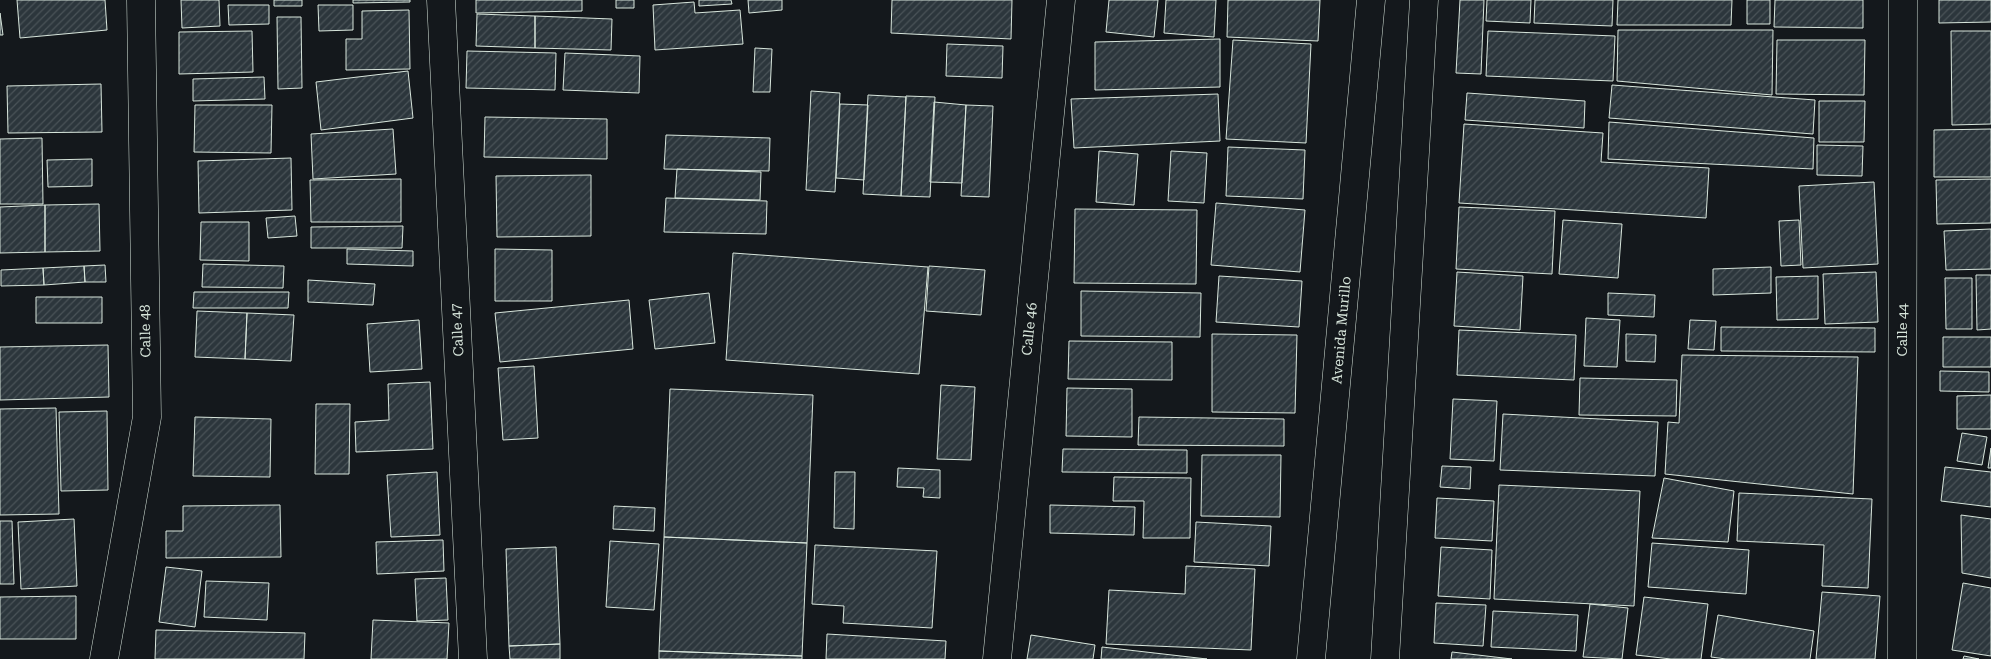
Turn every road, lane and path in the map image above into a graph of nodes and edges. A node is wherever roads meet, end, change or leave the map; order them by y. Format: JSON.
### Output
{"nodes":[{"id":1,"x":141,"y":0,"type":"edge"},
{"id":2,"x":440,"y":0,"type":"edge"},
{"id":3,"x":1061,"y":0,"type":"edge"},
{"id":4,"x":1371,"y":0,"type":"edge"},
{"id":5,"x":1424,"y":0,"type":"edge"},
{"id":6,"x":1903,"y":0,"type":"edge"},
{"id":7,"x":104,"y":659,"type":"edge"},
{"id":8,"x":472,"y":659,"type":"edge"},
{"id":9,"x":997,"y":659,"type":"edge"},
{"id":10,"x":1311,"y":659,"type":"edge"},
{"id":11,"x":1385,"y":659,"type":"edge"},
{"id":12,"x":1902,"y":659,"type":"edge"}],
"edges":[{"from":1,"to":7,"type":"street","name":"Calle 48"},
{"from":2,"to":8,"type":"street","name":"Calle 47"},
{"from":3,"to":9,"type":"street","name":"Calle 46"},
{"from":4,"to":10,"type":"street","name":"Avenida Murillo"},
{"from":5,"to":11,"type":"street"},
{"from":6,"to":12,"type":"street","name":"Calle 44"}]}
